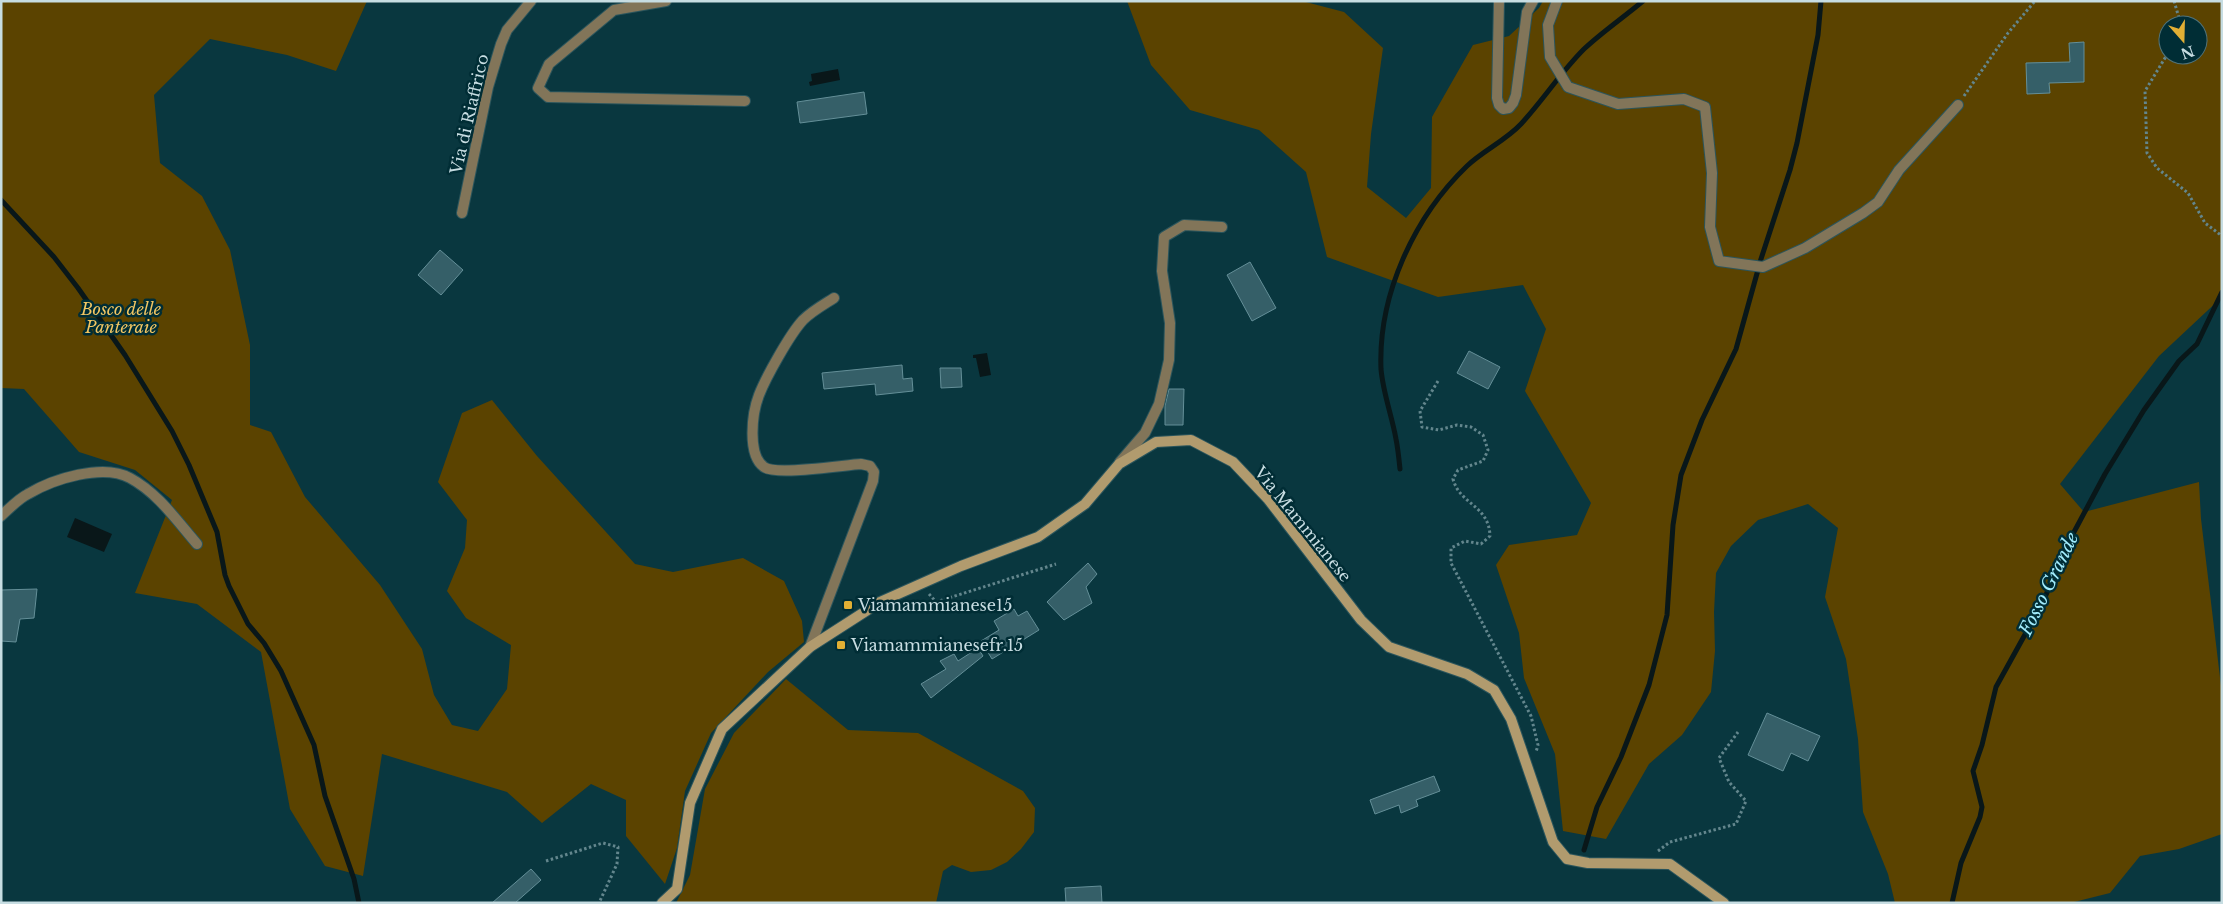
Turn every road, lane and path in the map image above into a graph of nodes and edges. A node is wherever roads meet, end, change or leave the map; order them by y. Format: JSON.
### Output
{"nodes":[{"id":1,"x":531,"y":1,"type":"edge"},
{"id":2,"x":666,"y":1,"type":"edge"},
{"id":3,"x":1499,"y":1,"type":"edge"},
{"id":4,"x":1533,"y":1,"type":"edge"},
{"id":5,"x":1557,"y":1,"type":"edge"},
{"id":6,"x":2035,"y":1,"type":"edge"},
{"id":7,"x":2174,"y":1,"type":"edge"},
{"id":8,"x":2178,"y":15,"type":"edge"},
{"id":9,"x":2161,"y":65,"type":"edge"},
{"id":10,"x":745,"y":101,"type":"dead end"},
{"id":11,"x":1958,"y":105,"type":"joint"},
{"id":12,"x":462,"y":213,"type":"dead end"},
{"id":13,"x":1222,"y":227,"type":"dead end"},
{"id":14,"x":2222,"y":236,"type":"edge"},
{"id":15,"x":834,"y":298,"type":"dead end"},
{"id":16,"x":1438,"y":381,"type":"dead end"},
{"id":17,"x":1119,"y":464,"type":"junction"},
{"id":18,"x":1,"y":516,"type":"edge"},
{"id":19,"x":197,"y":544,"type":"dead end"},
{"id":20,"x":1056,"y":564,"type":"dead end"},
{"id":21,"x":922,"y":584,"type":"junction"},
{"id":22,"x":810,"y":647,"type":"junction"},
{"id":23,"x":1738,"y":732,"type":"dead end"},
{"id":24,"x":1528,"y":769,"type":"junction"},
{"id":25,"x":546,"y":862,"type":"dead end"},
{"id":26,"x":1640,"y":864,"type":"junction"},
{"id":27,"x":598,"y":903,"type":"edge"},
{"id":28,"x":662,"y":903,"type":"edge"},
{"id":29,"x":1724,"y":903,"type":"edge"}],
"edges":[{"from":1,"to":12,"type":"street","name":"Via di Riaffrico"},
{"from":2,"to":10,"type":"street"},
{"from":3,"to":4,"type":"street"},
{"from":5,"to":11,"type":"street"},
{"from":6,"to":11,"type":"path"},
{"from":7,"to":8,"type":"path"},
{"from":9,"to":14,"type":"path"},
{"from":13,"to":17,"type":"street"},
{"from":15,"to":22,"type":"street"},
{"from":16,"to":24,"type":"path"},
{"from":17,"to":21,"type":"main road","name":"Via Mammianese"},
{"from":17,"to":24,"type":"main road","name":"Via Mammianese"},
{"from":18,"to":19,"type":"street"},
{"from":20,"to":21,"type":"path"},
{"from":21,"to":22,"type":"main road","name":"Via Mammianese"},
{"from":22,"to":28,"type":"main road","name":"Via Mammianese"},
{"from":23,"to":26,"type":"path"},
{"from":24,"to":26,"type":"main road","name":"Via Mammianese"},
{"from":25,"to":27,"type":"path"},
{"from":26,"to":29,"type":"main road","name":"Via Mammianese"}]}
